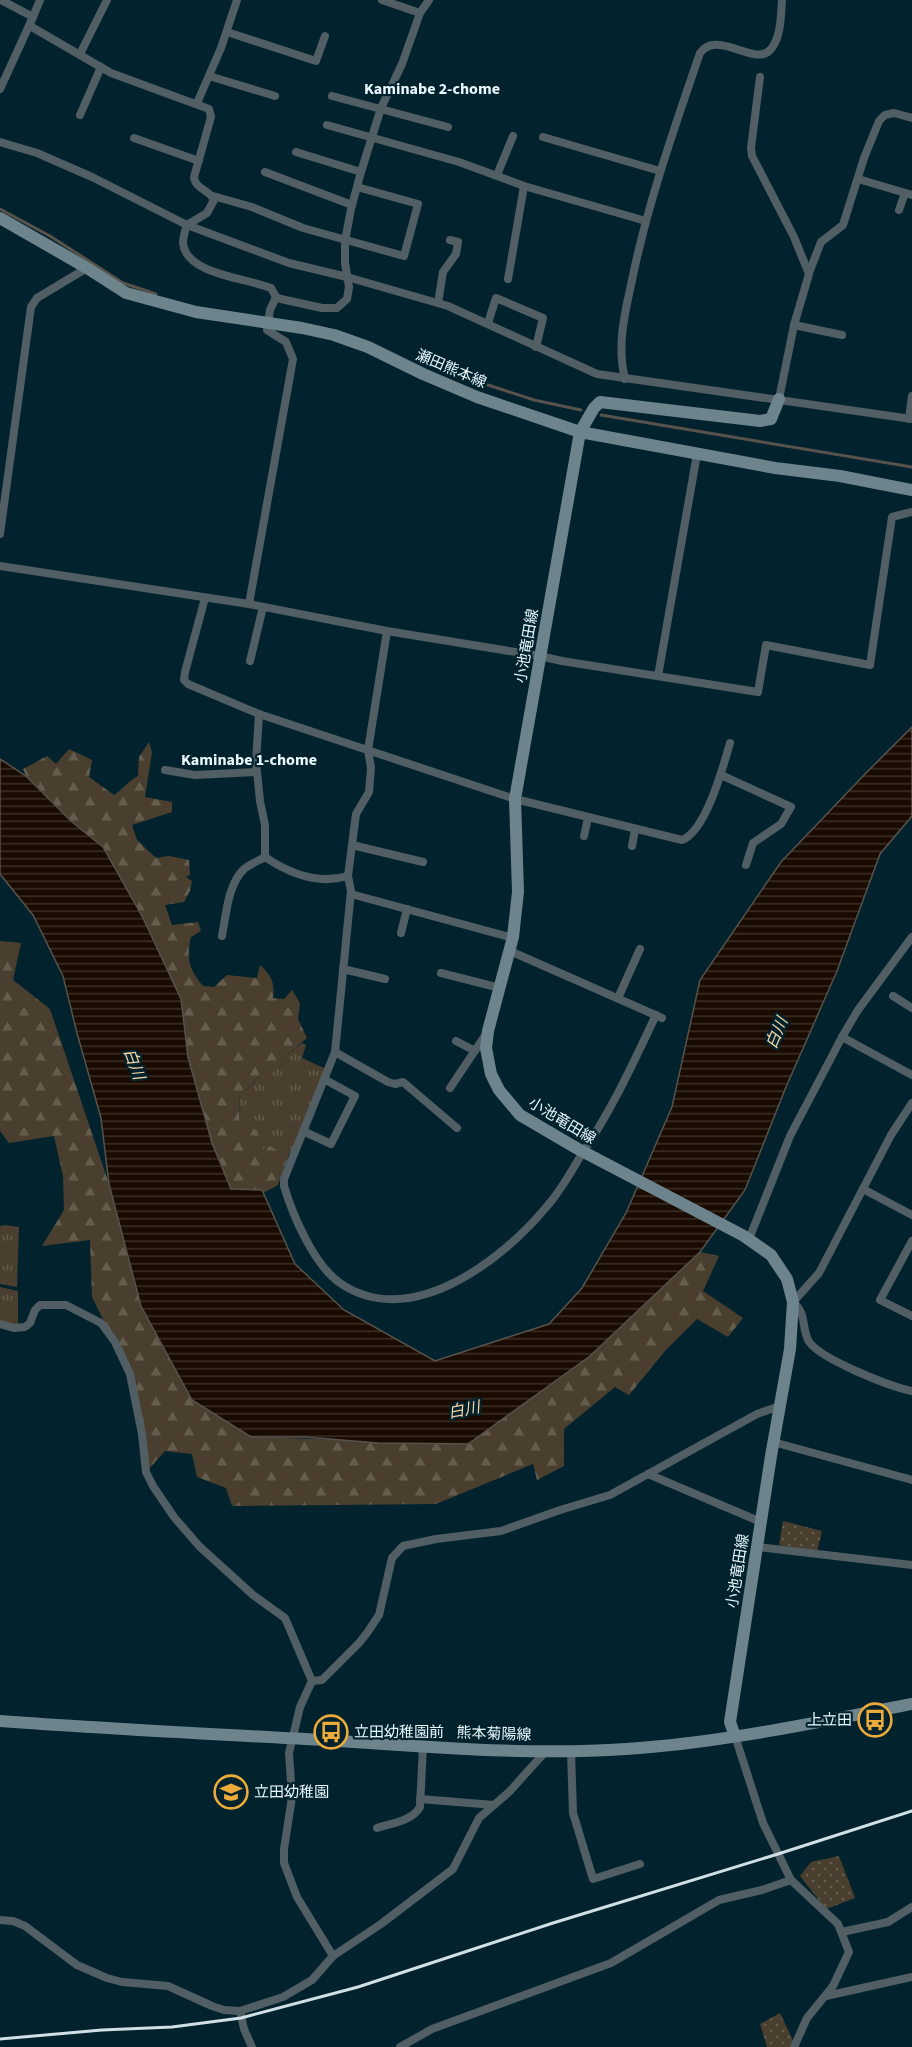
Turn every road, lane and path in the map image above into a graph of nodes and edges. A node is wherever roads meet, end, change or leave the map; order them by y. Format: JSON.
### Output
{"nodes":[{"id":1,"x":1,"y":0,"type":"edge"},
{"id":2,"x":40,"y":0,"type":"edge"},
{"id":3,"x":107,"y":0,"type":"edge"},
{"id":4,"x":237,"y":0,"type":"edge"},
{"id":5,"x":382,"y":0,"type":"edge"},
{"id":6,"x":429,"y":0,"type":"edge"},
{"id":7,"x":782,"y":0,"type":"edge"},
{"id":8,"x":420,"y":13,"type":"junction"},
{"id":9,"x":31,"y":22,"type":"junction"},
{"id":10,"x":227,"y":32,"type":"junction"},
{"id":11,"x":326,"y":36,"type":"dead end"},
{"id":12,"x":80,"y":54,"type":"junction"},
{"id":13,"x":101,"y":67,"type":"junction"},
{"id":14,"x":209,"y":76,"type":"junction"},
{"id":15,"x":760,"y":77,"type":"dead end"},
{"id":16,"x":0,"y":89,"type":"edge"},
{"id":17,"x":275,"y":96,"type":"dead end"},
{"id":18,"x":332,"y":96,"type":"dead end"},
{"id":19,"x":197,"y":104,"type":"junction"},
{"id":20,"x":381,"y":108,"type":"junction"},
{"id":21,"x":80,"y":115,"type":"dead end"},
{"id":22,"x":912,"y":118,"type":"edge"},
{"id":23,"x":327,"y":125,"type":"dead end"},
{"id":24,"x":448,"y":127,"type":"dead end"},
{"id":25,"x":371,"y":136,"type":"junction"},
{"id":26,"x":513,"y":136,"type":"dead end"},
{"id":27,"x":543,"y":137,"type":"dead end"},
{"id":28,"x":134,"y":138,"type":"dead end"},
{"id":29,"x":0,"y":142,"type":"edge"},
{"id":30,"x":296,"y":152,"type":"dead end"},
{"id":31,"x":199,"y":161,"type":"junction"},
{"id":32,"x":660,"y":171,"type":"junction"},
{"id":33,"x":265,"y":172,"type":"dead end"},
{"id":34,"x":361,"y":172,"type":"junction"},
{"id":35,"x":497,"y":175,"type":"junction"},
{"id":36,"x":858,"y":179,"type":"junction"},
{"id":37,"x":524,"y":186,"type":"junction"},
{"id":38,"x":357,"y":187,"type":"junction"},
{"id":39,"x":908,"y":194,"type":"edge"},
{"id":40,"x":213,"y":196,"type":"junction"},
{"id":41,"x":352,"y":205,"type":"junction"},
{"id":42,"x":899,"y":210,"type":"dead end"},
{"id":43,"x":1,"y":217,"type":"edge"},
{"id":44,"x":646,"y":221,"type":"junction"},
{"id":45,"x":187,"y":225,"type":"junction"},
{"id":46,"x":345,"y":240,"type":"junction"},
{"id":47,"x":457,"y":241,"type":"dead end"},
{"id":48,"x":87,"y":268,"type":"junction"},
{"id":49,"x":809,"y":274,"type":"junction"},
{"id":50,"x":347,"y":277,"type":"junction"},
{"id":51,"x":508,"y":279,"type":"dead end"},
{"id":52,"x":276,"y":297,"type":"junction"},
{"id":53,"x":438,"y":303,"type":"junction"},
{"id":54,"x":267,"y":323,"type":"junction"},
{"id":55,"x":488,"y":323,"type":"junction"},
{"id":56,"x":794,"y":325,"type":"junction"},
{"id":57,"x":842,"y":335,"type":"dead end"},
{"id":58,"x":536,"y":347,"type":"junction"},
{"id":59,"x":625,"y":379,"type":"junction"},
{"id":60,"x":912,"y":396,"type":"edge"},
{"id":61,"x":779,"y":399,"type":"junction"},
{"id":62,"x":911,"y":419,"type":"edge"},
{"id":63,"x":580,"y":432,"type":"junction"},
{"id":64,"x":697,"y":454,"type":"junction"},
{"id":65,"x":912,"y":490,"type":"edge"},
{"id":66,"x":912,"y":512,"type":"edge"},
{"id":67,"x":0,"y":534,"type":"edge"},
{"id":68,"x":0,"y":566,"type":"edge"},
{"id":69,"x":205,"y":598,"type":"junction"},
{"id":70,"x":249,"y":604,"type":"junction"},
{"id":71,"x":263,"y":607,"type":"junction"},
{"id":72,"x":387,"y":631,"type":"junction"},
{"id":73,"x":540,"y":656,"type":"junction"},
{"id":74,"x":250,"y":661,"type":"dead end"},
{"id":75,"x":657,"y":676,"type":"junction"},
{"id":76,"x":260,"y":714,"type":"junction"},
{"id":77,"x":730,"y":743,"type":"dead end"},
{"id":78,"x":368,"y":750,"type":"junction"},
{"id":79,"x":165,"y":770,"type":"dead end"},
{"id":80,"x":256,"y":772,"type":"junction"},
{"id":81,"x":721,"y":775,"type":"junction"},
{"id":82,"x":515,"y":799,"type":"junction"},
{"id":83,"x":588,"y":818,"type":"junction"},
{"id":84,"x":635,"y":830,"type":"junction"},
{"id":85,"x":584,"y":836,"type":"dead end"},
{"id":86,"x":352,"y":845,"type":"junction"},
{"id":87,"x":632,"y":846,"type":"dead end"},
{"id":88,"x":265,"y":857,"type":"junction"},
{"id":89,"x":423,"y":862,"type":"dead end"},
{"id":90,"x":746,"y":865,"type":"dead end"},
{"id":91,"x":348,"y":876,"type":"junction"},
{"id":92,"x":351,"y":894,"type":"junction"},
{"id":93,"x":407,"y":909,"type":"junction"},
{"id":94,"x":401,"y":933,"type":"dead end"},
{"id":95,"x":222,"y":936,"type":"dead end"},
{"id":96,"x":912,"y":937,"type":"edge"},
{"id":97,"x":513,"y":938,"type":"junction"},
{"id":98,"x":640,"y":949,"type":"dead end"},
{"id":99,"x":510,"y":951,"type":"junction"},
{"id":100,"x":343,"y":969,"type":"junction"},
{"id":101,"x":441,"y":973,"type":"dead end"},
{"id":102,"x":385,"y":979,"type":"dead end"},
{"id":103,"x":500,"y":988,"type":"junction"},
{"id":104,"x":893,"y":996,"type":"dead end"},
{"id":105,"x":618,"y":999,"type":"junction"},
{"id":106,"x":912,"y":1008,"type":"edge"},
{"id":107,"x":488,"y":1031,"type":"junction"},
{"id":108,"x":842,"y":1037,"type":"junction"},
{"id":109,"x":456,"y":1041,"type":"dead end"},
{"id":110,"x":475,"y":1051,"type":"junction"},
{"id":111,"x":335,"y":1052,"type":"junction"},
{"id":112,"x":912,"y":1075,"type":"edge"},
{"id":113,"x":324,"y":1079,"type":"junction"},
{"id":114,"x":450,"y":1088,"type":"dead end"},
{"id":115,"x":912,"y":1103,"type":"edge"},
{"id":116,"x":457,"y":1128,"type":"dead end"},
{"id":117,"x":303,"y":1131,"type":"junction"},
{"id":118,"x":584,"y":1152,"type":"junction"},
{"id":119,"x":863,"y":1189,"type":"junction"},
{"id":120,"x":912,"y":1215,"type":"edge"},
{"id":121,"x":749,"y":1239,"type":"junction"},
{"id":122,"x":912,"y":1241,"type":"edge"},
{"id":123,"x":793,"y":1302,"type":"junction"},
{"id":124,"x":912,"y":1316,"type":"edge"},
{"id":125,"x":0,"y":1324,"type":"edge"},
{"id":126,"x":912,"y":1391,"type":"edge"},
{"id":127,"x":780,"y":1406,"type":"junction"},
{"id":128,"x":773,"y":1442,"type":"junction"},
{"id":129,"x":648,"y":1474,"type":"junction"},
{"id":130,"x":912,"y":1480,"type":"edge"},
{"id":131,"x":761,"y":1522,"type":"junction"},
{"id":132,"x":757,"y":1547,"type":"junction"},
{"id":133,"x":912,"y":1565,"type":"edge"},
{"id":134,"x":312,"y":1682,"type":"junction"},
{"id":135,"x":912,"y":1704,"type":"edge"},
{"id":136,"x":0,"y":1720,"type":"edge"},
{"id":137,"x":735,"y":1736,"type":"junction"},
{"id":138,"x":292,"y":1738,"type":"junction"},
{"id":139,"x":423,"y":1746,"type":"junction"},
{"id":140,"x":546,"y":1751,"type":"junction"},
{"id":141,"x":571,"y":1751,"type":"junction"},
{"id":142,"x":420,"y":1799,"type":"junction"},
{"id":143,"x":494,"y":1805,"type":"junction"},
{"id":144,"x":377,"y":1828,"type":"dead end"},
{"id":145,"x":640,"y":1864,"type":"dead end"},
{"id":146,"x":791,"y":1880,"type":"junction"},
{"id":147,"x":912,"y":1907,"type":"edge"},
{"id":148,"x":0,"y":1920,"type":"edge"},
{"id":149,"x":842,"y":1932,"type":"junction"},
{"id":150,"x":333,"y":1956,"type":"junction"},
{"id":151,"x":912,"y":1977,"type":"edge"},
{"id":152,"x":826,"y":1995,"type":"junction"},
{"id":153,"x":240,"y":2011,"type":"junction"},
{"id":154,"x":252,"y":2047,"type":"edge"},
{"id":155,"x":400,"y":2047,"type":"edge"},
{"id":156,"x":794,"y":2047,"type":"edge"}],
"edges":[{"from":1,"to":9,"type":"street"},
{"from":2,"to":9,"type":"street"},
{"from":3,"to":12,"type":"street"},
{"from":4,"to":10,"type":"street"},
{"from":5,"to":8,"type":"street"},
{"from":6,"to":8,"type":"street"},
{"from":7,"to":32,"type":"street"},
{"from":8,"to":20,"type":"street"},
{"from":9,"to":12,"type":"street"},
{"from":9,"to":16,"type":"street"},
{"from":10,"to":11,"type":"street"},
{"from":10,"to":14,"type":"street"},
{"from":12,"to":13,"type":"street"},
{"from":13,"to":19,"type":"street"},
{"from":13,"to":21,"type":"street"},
{"from":14,"to":17,"type":"street"},
{"from":14,"to":19,"type":"street"},
{"from":15,"to":49,"type":"street"},
{"from":18,"to":20,"type":"street"},
{"from":19,"to":31,"type":"street"},
{"from":20,"to":24,"type":"street"},
{"from":20,"to":25,"type":"street"},
{"from":22,"to":36,"type":"street"},
{"from":23,"to":25,"type":"street"},
{"from":25,"to":34,"type":"street"},
{"from":25,"to":35,"type":"street"},
{"from":26,"to":35,"type":"street"},
{"from":27,"to":32,"type":"street"},
{"from":28,"to":31,"type":"street"},
{"from":29,"to":45,"type":"street"},
{"from":30,"to":34,"type":"street"},
{"from":31,"to":40,"type":"street"},
{"from":32,"to":44,"type":"street"},
{"from":33,"to":41,"type":"street"},
{"from":34,"to":38,"type":"street"},
{"from":35,"to":37,"type":"street"},
{"from":36,"to":39,"type":"street"},
{"from":36,"to":49,"type":"street"},
{"from":37,"to":44,"type":"street"},
{"from":37,"to":51,"type":"street"},
{"from":38,"to":41,"type":"street"},
{"from":38,"to":46,"type":"street"},
{"from":39,"to":42,"type":"street"},
{"from":40,"to":45,"type":"street"},
{"from":40,"to":46,"type":"street"},
{"from":41,"to":46,"type":"street"},
{"from":43,"to":48,"type":"main road","name":"瀬田熊本線"},
{"from":44,"to":59,"type":"street"},
{"from":45,"to":50,"type":"street"},
{"from":45,"to":52,"type":"street"},
{"from":46,"to":50,"type":"street"},
{"from":47,"to":53,"type":"street"},
{"from":48,"to":54,"type":"main road","name":"瀬田熊本線"},
{"from":48,"to":67,"type":"street"},
{"from":49,"to":56,"type":"street"},
{"from":50,"to":52,"type":"street"},
{"from":50,"to":53,"type":"street"},
{"from":52,"to":54,"type":"street"},
{"from":53,"to":55,"type":"street"},
{"from":54,"to":63,"type":"main road","name":"瀬田熊本線"},
{"from":54,"to":70,"type":"street"},
{"from":55,"to":58,"type":"street"},
{"from":55,"to":58,"type":"street"},
{"from":56,"to":57,"type":"street"},
{"from":56,"to":61,"type":"street"},
{"from":58,"to":59,"type":"street"},
{"from":59,"to":61,"type":"street"},
{"from":60,"to":62,"type":"street"},
{"from":61,"to":62,"type":"street"},
{"from":61,"to":63,"type":"main road"},
{"from":63,"to":64,"type":"main road","name":"瀬田熊本線"},
{"from":63,"to":73,"type":"main road","name":"小池竜田線"},
{"from":64,"to":65,"type":"main road","name":"瀬田熊本線"},
{"from":64,"to":75,"type":"street"},
{"from":66,"to":75,"type":"street"},
{"from":68,"to":69,"type":"street"},
{"from":69,"to":70,"type":"street"},
{"from":69,"to":76,"type":"street"},
{"from":70,"to":71,"type":"street"},
{"from":71,"to":72,"type":"street"},
{"from":71,"to":74,"type":"street"},
{"from":72,"to":73,"type":"street"},
{"from":72,"to":78,"type":"street"},
{"from":73,"to":75,"type":"street"},
{"from":73,"to":82,"type":"main road","name":"小池竜田線"},
{"from":76,"to":78,"type":"street"},
{"from":76,"to":80,"type":"street"},
{"from":77,"to":81,"type":"street"},
{"from":78,"to":82,"type":"street"},
{"from":78,"to":86,"type":"street"},
{"from":79,"to":80,"type":"street"},
{"from":80,"to":88,"type":"street"},
{"from":81,"to":84,"type":"street"},
{"from":81,"to":90,"type":"street"},
{"from":82,"to":83,"type":"street"},
{"from":82,"to":97,"type":"main road","name":"小池竜田線"},
{"from":83,"to":84,"type":"street"},
{"from":83,"to":85,"type":"street"},
{"from":84,"to":87,"type":"street"},
{"from":86,"to":89,"type":"street"},
{"from":86,"to":91,"type":"street"},
{"from":88,"to":91,"type":"street"},
{"from":88,"to":95,"type":"street"},
{"from":91,"to":92,"type":"street"},
{"from":92,"to":93,"type":"street"},
{"from":92,"to":100,"type":"street"},
{"from":93,"to":94,"type":"street"},
{"from":93,"to":97,"type":"street"},
{"from":96,"to":108,"type":"street"},
{"from":97,"to":99,"type":"main road","name":"小池竜田線"},
{"from":98,"to":105,"type":"street"},
{"from":99,"to":103,"type":"main road","name":"小池竜田線"},
{"from":99,"to":105,"type":"street"},
{"from":100,"to":102,"type":"street"},
{"from":100,"to":111,"type":"street"},
{"from":101,"to":103,"type":"street"},
{"from":103,"to":107,"type":"main road","name":"小池竜田線"},
{"from":104,"to":106,"type":"street"},
{"from":105,"to":118,"type":"street"},
{"from":107,"to":110,"type":"street"},
{"from":107,"to":118,"type":"main road","name":"小池竜田線"},
{"from":108,"to":112,"type":"street"},
{"from":108,"to":121,"type":"street"},
{"from":109,"to":110,"type":"street"},
{"from":110,"to":114,"type":"street"},
{"from":111,"to":113,"type":"street"},
{"from":111,"to":116,"type":"street"},
{"from":113,"to":117,"type":"street"},
{"from":113,"to":117,"type":"street"},
{"from":115,"to":119,"type":"street"},
{"from":117,"to":118,"type":"street"},
{"from":118,"to":121,"type":"main road","name":"小池竜田線"},
{"from":119,"to":120,"type":"street"},
{"from":119,"to":123,"type":"street"},
{"from":121,"to":123,"type":"main road","name":"小池竜田線"},
{"from":122,"to":124,"type":"street"},
{"from":123,"to":126,"type":"street"},
{"from":123,"to":127,"type":"main road","name":"小池竜田線"},
{"from":125,"to":134,"type":"street"},
{"from":127,"to":128,"type":"main road","name":"小池竜田線"},
{"from":127,"to":129,"type":"street"},
{"from":128,"to":130,"type":"street"},
{"from":128,"to":131,"type":"main road","name":"小池竜田線"},
{"from":129,"to":131,"type":"street"},
{"from":129,"to":134,"type":"street"},
{"from":131,"to":132,"type":"main road","name":"小池竜田線"},
{"from":132,"to":133,"type":"street"},
{"from":132,"to":137,"type":"main road","name":"小池竜田線"},
{"from":134,"to":138,"type":"street"},
{"from":135,"to":137,"type":"main road","name":"熊本菊陽線"},
{"from":136,"to":138,"type":"main road","name":"熊本菊陽線"},
{"from":137,"to":141,"type":"main road","name":"熊本菊陽線"},
{"from":137,"to":146,"type":"street"},
{"from":138,"to":139,"type":"main road","name":"熊本菊陽線"},
{"from":138,"to":150,"type":"street"},
{"from":139,"to":140,"type":"main road","name":"熊本菊陽線"},
{"from":139,"to":142,"type":"street"},
{"from":140,"to":141,"type":"main road","name":"熊本菊陽線"},
{"from":140,"to":143,"type":"street"},
{"from":141,"to":145,"type":"street"},
{"from":142,"to":143,"type":"street"},
{"from":142,"to":144,"type":"street"},
{"from":143,"to":150,"type":"street"},
{"from":146,"to":149,"type":"street"},
{"from":146,"to":155,"type":"street"},
{"from":147,"to":149,"type":"street"},
{"from":148,"to":153,"type":"street"},
{"from":149,"to":152,"type":"street"},
{"from":150,"to":153,"type":"street"},
{"from":151,"to":152,"type":"street"},
{"from":152,"to":156,"type":"street"},
{"from":153,"to":154,"type":"street"}]}
